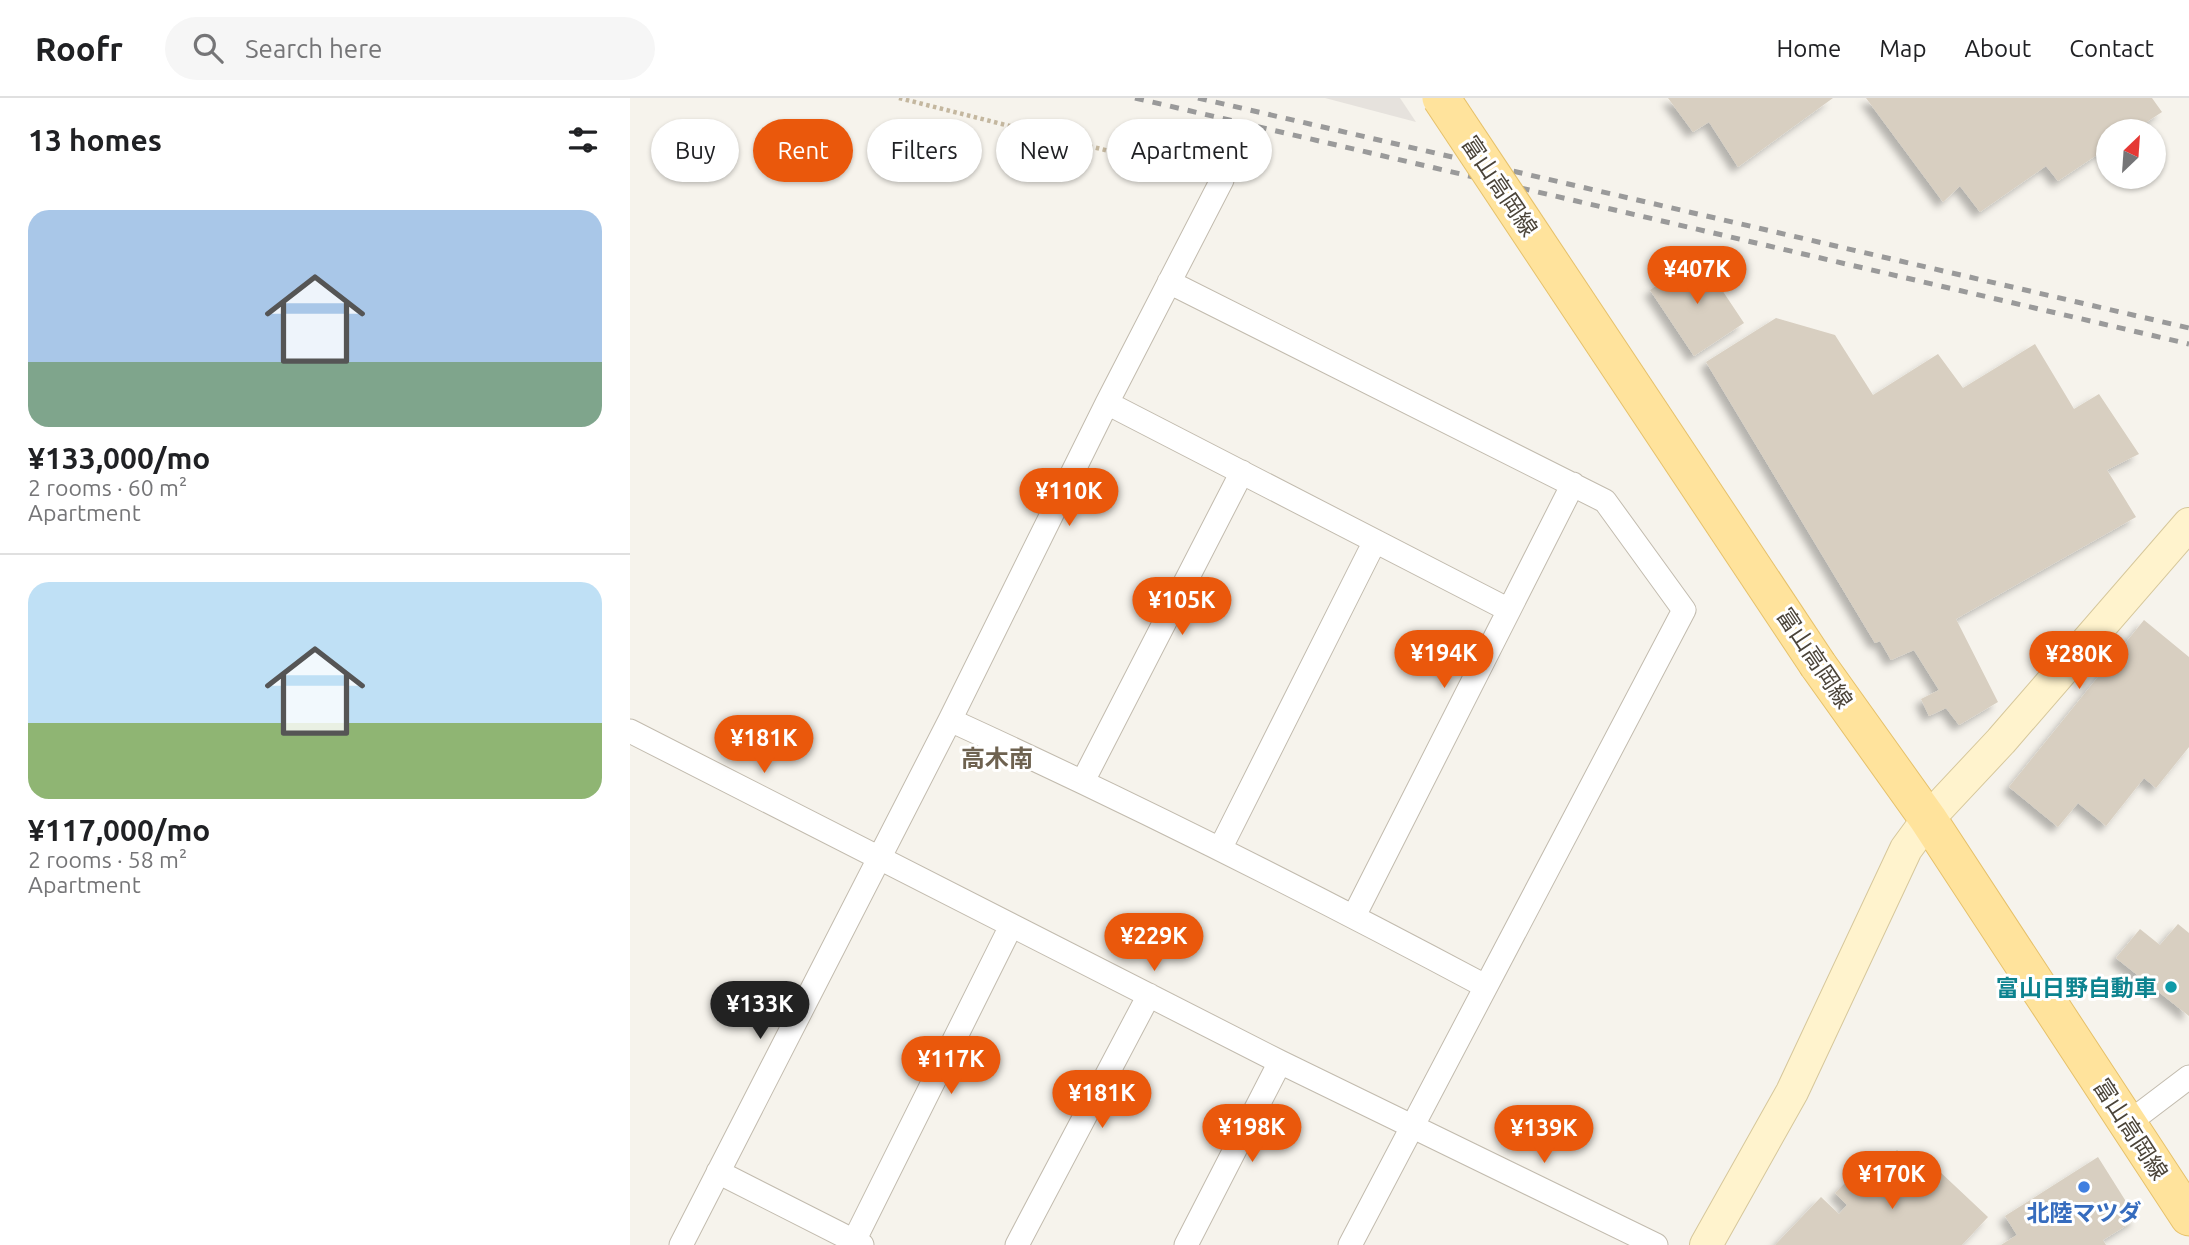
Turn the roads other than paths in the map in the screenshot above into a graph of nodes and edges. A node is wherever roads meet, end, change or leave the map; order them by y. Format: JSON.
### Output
{"nodes":[{"id":1,"x":1441,"y":98,"type":"edge"},
{"id":2,"x":1221,"y":182,"type":"edge"},
{"id":3,"x":1169,"y":282,"type":"junction"},
{"id":4,"x":1107,"y":403,"type":"junction"},
{"id":5,"x":1242,"y":472,"type":"junction"},
{"id":6,"x":1573,"y":484,"type":"junction"},
{"id":7,"x":2189,"y":524,"type":"edge"},
{"id":8,"x":1375,"y":541,"type":"junction"},
{"id":9,"x":1510,"y":610,"type":"junction"},
{"id":10,"x":950,"y":720,"type":"junction"},
{"id":11,"x":630,"y":731,"type":"edge"},
{"id":12,"x":1083,"y":781,"type":"junction"},
{"id":13,"x":1927,"y":820,"type":"junction"},
{"id":14,"x":1220,"y":849,"type":"junction"},
{"id":15,"x":878,"y":857,"type":"junction"},
{"id":16,"x":1354,"y":916,"type":"junction"},
{"id":17,"x":1011,"y":926,"type":"junction"},
{"id":18,"x":1485,"y":986,"type":"junction"},
{"id":19,"x":1149,"y":995,"type":"junction"},
{"id":20,"x":1280,"y":1062,"type":"junction"},
{"id":21,"x":2189,"y":1077,"type":"edge"},
{"id":22,"x":2127,"y":1124,"type":"junction"},
{"id":23,"x":1412,"y":1125,"type":"junction"},
{"id":24,"x":718,"y":1172,"type":"junction"},
{"id":25,"x":2189,"y":1217,"type":"edge"},
{"id":26,"x":856,"y":1244,"type":"edge"},
{"id":27,"x":681,"y":1245,"type":"edge"},
{"id":28,"x":1017,"y":1245,"type":"edge"},
{"id":29,"x":1185,"y":1245,"type":"edge"},
{"id":30,"x":1350,"y":1245,"type":"edge"},
{"id":31,"x":1656,"y":1245,"type":"edge"},
{"id":32,"x":1706,"y":1245,"type":"edge"}],
"edges":[{"from":1,"to":13,"type":"main road","name":"富山高岡線","bridge":true},
{"from":2,"to":3,"type":"street"},
{"from":3,"to":4,"type":"street"},
{"from":3,"to":6,"type":"street"},
{"from":4,"to":5,"type":"street"},
{"from":4,"to":10,"type":"street"},
{"from":5,"to":8,"type":"street"},
{"from":5,"to":12,"type":"street"},
{"from":6,"to":9,"type":"street"},
{"from":6,"to":18,"type":"street"},
{"from":7,"to":13,"type":"street"},
{"from":8,"to":9,"type":"street"},
{"from":8,"to":14,"type":"street"},
{"from":9,"to":16,"type":"street"},
{"from":10,"to":12,"type":"street"},
{"from":10,"to":15,"type":"street"},
{"from":11,"to":15,"type":"street"},
{"from":12,"to":14,"type":"street"},
{"from":13,"to":22,"type":"main road","name":"富山高岡線"},
{"from":13,"to":32,"type":"street"},
{"from":14,"to":16,"type":"street"},
{"from":15,"to":17,"type":"street"},
{"from":15,"to":24,"type":"street"},
{"from":16,"to":18,"type":"street"},
{"from":17,"to":19,"type":"street"},
{"from":17,"to":26,"type":"street"},
{"from":18,"to":23,"type":"street"},
{"from":19,"to":20,"type":"street"},
{"from":19,"to":28,"type":"street"},
{"from":20,"to":23,"type":"street"},
{"from":20,"to":29,"type":"street"},
{"from":21,"to":22,"type":"street"},
{"from":22,"to":25,"type":"main road","name":"富山高岡線"},
{"from":23,"to":30,"type":"street"},
{"from":23,"to":31,"type":"street"},
{"from":24,"to":26,"type":"street"},
{"from":24,"to":27,"type":"street"}]}
